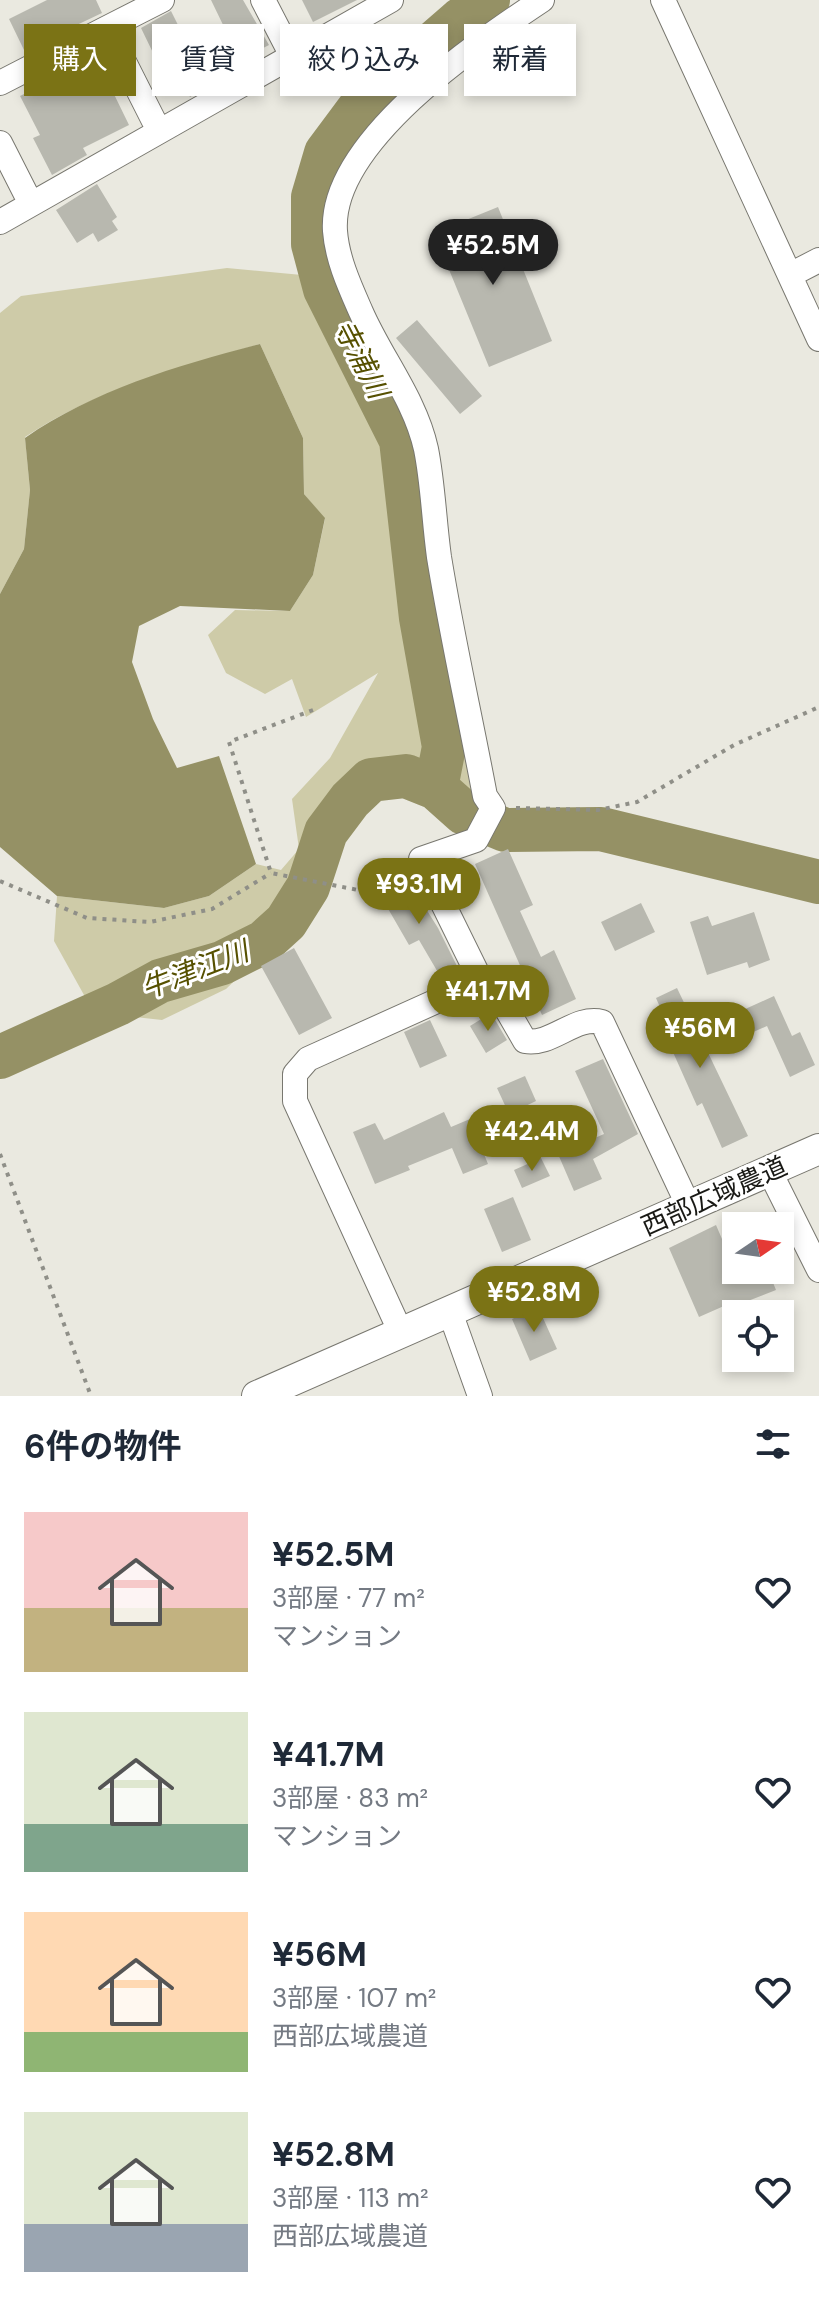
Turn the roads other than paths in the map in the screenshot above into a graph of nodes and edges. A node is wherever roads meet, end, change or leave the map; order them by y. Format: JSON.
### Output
{"nodes":[{"id":1,"x":162,"y":0,"type":"edge"},
{"id":2,"x":263,"y":0,"type":"edge"},
{"id":3,"x":391,"y":0,"type":"edge"},
{"id":4,"x":542,"y":0,"type":"edge"},
{"id":5,"x":663,"y":0,"type":"edge"},
{"id":6,"x":115,"y":24,"type":"edge"},
{"id":7,"x":349,"y":24,"type":"edge"},
{"id":8,"x":280,"y":33,"type":"edge"},
{"id":9,"x":280,"y":63,"type":"edge"},
{"id":10,"x":24,"y":71,"type":"edge"},
{"id":11,"x":0,"y":83,"type":"edge"},
{"id":12,"x":136,"y":85,"type":"edge"},
{"id":13,"x":159,"y":131,"type":"junction"},
{"id":14,"x":0,"y":143,"type":"edge"},
{"id":15,"x":31,"y":204,"type":"junction"},
{"id":16,"x":0,"y":222,"type":"edge"},
{"id":17,"x":819,"y":260,"type":"edge"},
{"id":18,"x":790,"y":275,"type":"junction"},
{"id":19,"x":819,"y":339,"type":"edge"},
{"id":20,"x":481,"y":981,"type":"junction"},
{"id":21,"x":819,"y":1149,"type":"edge"},
{"id":22,"x":770,"y":1172,"type":"junction"},
{"id":23,"x":689,"y":1207,"type":"junction"},
{"id":24,"x":819,"y":1270,"type":"edge"},
{"id":25,"x":450,"y":1312,"type":"junction"},
{"id":26,"x":401,"y":1333,"type":"junction"},
{"id":27,"x":257,"y":1396,"type":"edge"},
{"id":28,"x":480,"y":1396,"type":"edge"}],
"edges":[{"from":1,"to":6,"type":"street"},
{"from":2,"to":8,"type":"street"},
{"from":3,"to":7,"type":"street"},
{"from":4,"to":20,"type":"street"},
{"from":5,"to":18,"type":"street"},
{"from":9,"to":13,"type":"street"},
{"from":10,"to":11,"type":"street"},
{"from":12,"to":13,"type":"street"},
{"from":13,"to":15,"type":"street"},
{"from":14,"to":15,"type":"street"},
{"from":15,"to":16,"type":"street"},
{"from":17,"to":18,"type":"street"},
{"from":18,"to":19,"type":"street"},
{"from":20,"to":23,"type":"street"},
{"from":20,"to":26,"type":"street"},
{"from":21,"to":22,"type":"street","name":"西部広域農道"},
{"from":22,"to":23,"type":"street","name":"西部広域農道"},
{"from":22,"to":24,"type":"street"},
{"from":23,"to":25,"type":"street","name":"西部広域農道"},
{"from":25,"to":26,"type":"street","name":"西部広域農道"},
{"from":25,"to":28,"type":"street"},
{"from":26,"to":27,"type":"street","name":"西部広域農道"}]}
